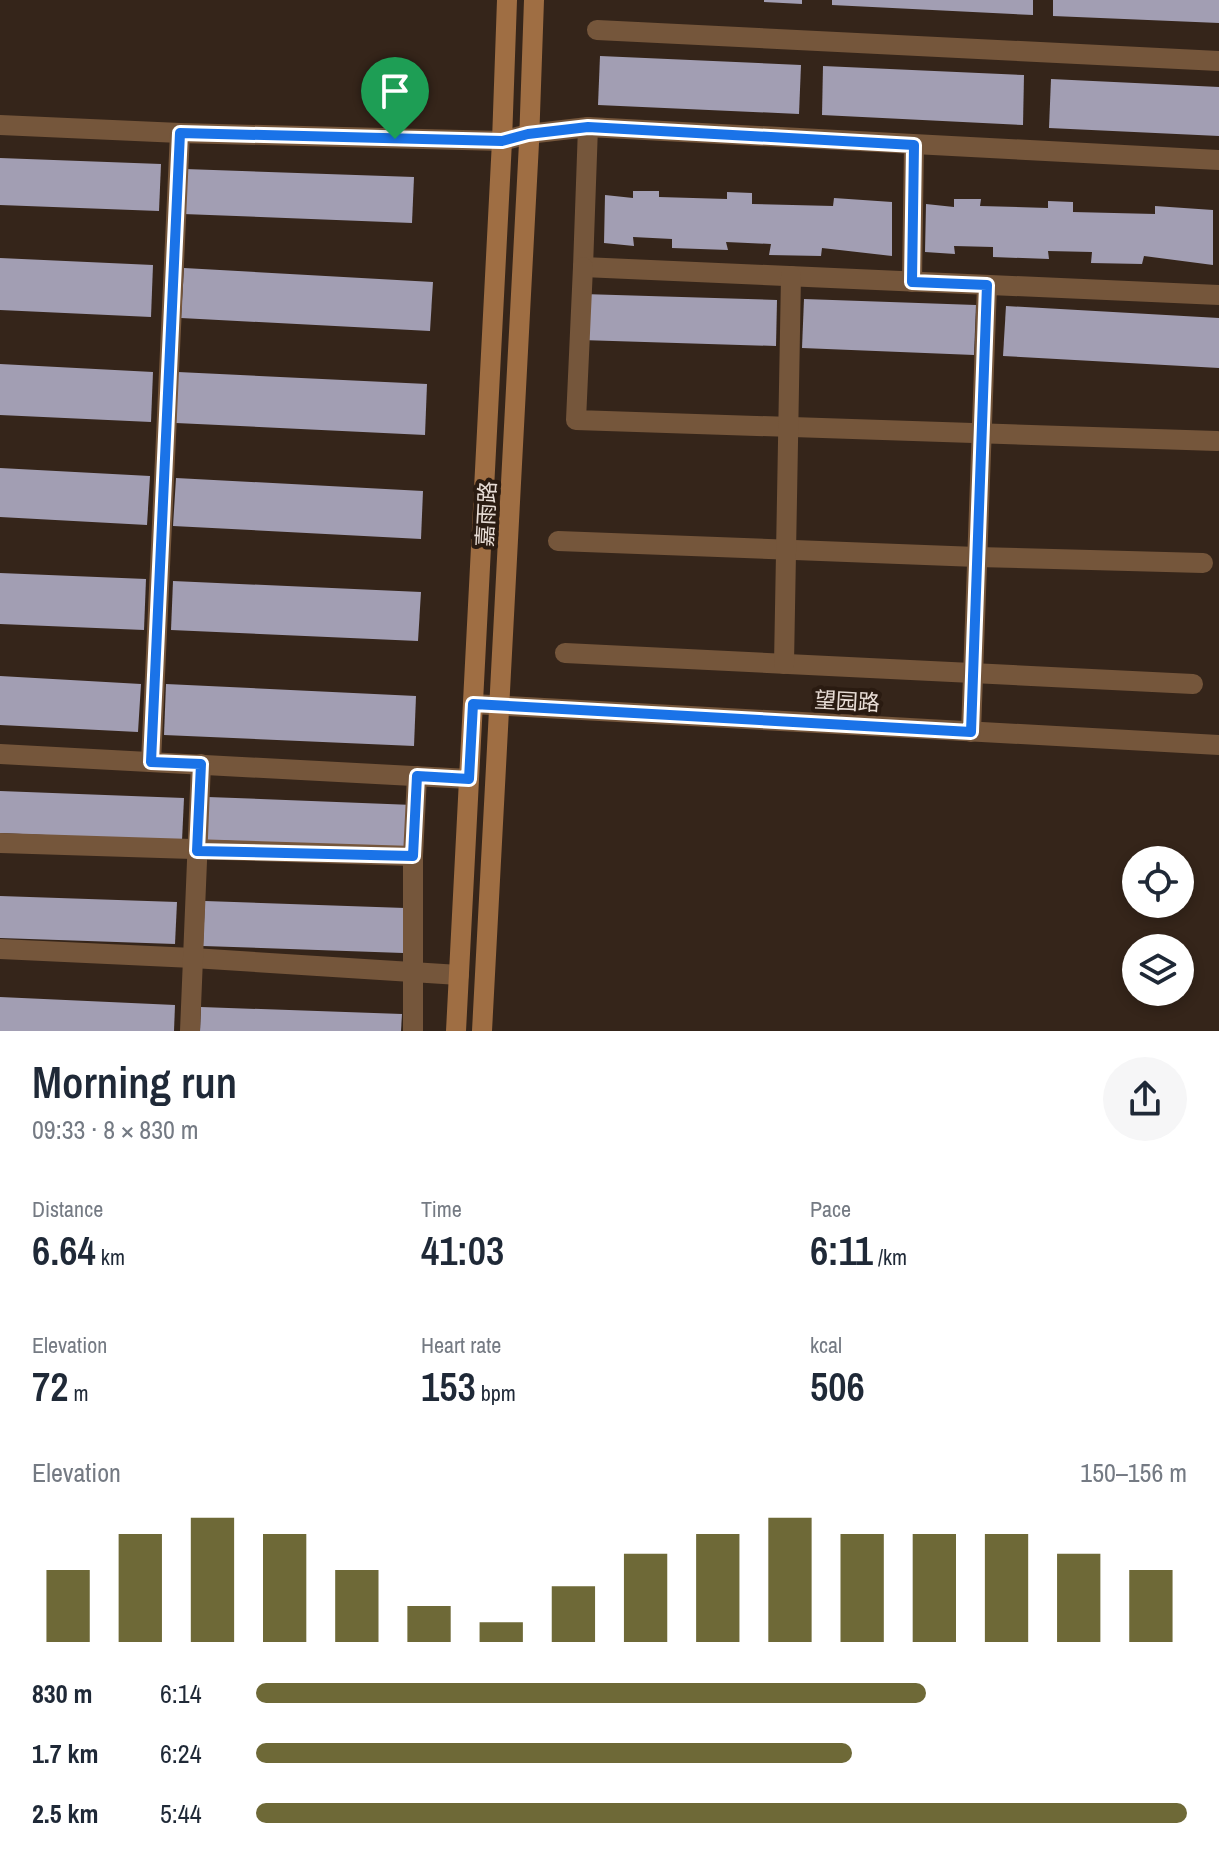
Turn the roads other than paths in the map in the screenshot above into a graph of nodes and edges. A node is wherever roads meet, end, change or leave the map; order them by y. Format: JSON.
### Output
{"nodes":[{"id":1,"x":507,"y":0,"type":"edge"},
{"id":2,"x":534,"y":0,"type":"edge"},
{"id":3,"x":597,"y":30,"type":"dead end"},
{"id":4,"x":1219,"y":61,"type":"edge"},
{"id":5,"x":0,"y":125,"type":"edge"},
{"id":6,"x":588,"y":127,"type":"junction"},
{"id":7,"x":180,"y":133,"type":"junction"},
{"id":8,"x":528,"y":134,"type":"junction"},
{"id":9,"x":502,"y":141,"type":"junction"},
{"id":10,"x":914,"y":145,"type":"junction"},
{"id":11,"x":1219,"y":160,"type":"edge"},
{"id":12,"x":583,"y":267,"type":"junction"},
{"id":13,"x":791,"y":276,"type":"junction"},
{"id":14,"x":912,"y":282,"type":"junction"},
{"id":15,"x":987,"y":285,"type":"junction"},
{"id":16,"x":1219,"y":295,"type":"edge"},
{"id":17,"x":788,"y":427,"type":"junction"},
{"id":18,"x":981,"y":433,"type":"junction"},
{"id":19,"x":1217,"y":441,"type":"dead end"},
{"id":20,"x":558,"y":541,"type":"dead end"},
{"id":21,"x":785,"y":550,"type":"junction"},
{"id":22,"x":977,"y":557,"type":"junction"},
{"id":23,"x":1203,"y":563,"type":"dead end"},
{"id":24,"x":565,"y":653,"type":"dead end"},
{"id":25,"x":784,"y":664,"type":"junction"},
{"id":26,"x":973,"y":674,"type":"junction"},
{"id":27,"x":1193,"y":684,"type":"dead end"},
{"id":28,"x":473,"y":704,"type":"junction"},
{"id":29,"x":499,"y":706,"type":"junction"},
{"id":30,"x":971,"y":732,"type":"junction"},
{"id":31,"x":1219,"y":745,"type":"edge"},
{"id":32,"x":0,"y":754,"type":"edge"},
{"id":33,"x":151,"y":762,"type":"junction"},
{"id":34,"x":201,"y":764,"type":"junction"},
{"id":35,"x":417,"y":776,"type":"junction"},
{"id":36,"x":469,"y":779,"type":"junction"},
{"id":37,"x":0,"y":843,"type":"edge"},
{"id":38,"x":197,"y":851,"type":"junction"},
{"id":39,"x":413,"y":856,"type":"junction"},
{"id":40,"x":0,"y":949,"type":"edge"},
{"id":41,"x":193,"y":958,"type":"junction"},
{"id":42,"x":412,"y":972,"type":"junction"},
{"id":43,"x":459,"y":975,"type":"junction"},
{"id":44,"x":190,"y":1031,"type":"edge"},
{"id":45,"x":413,"y":1031,"type":"edge"},
{"id":46,"x":456,"y":1031,"type":"edge"},
{"id":47,"x":482,"y":1031,"type":"edge"}],
"edges":[{"from":1,"to":9,"type":"main road","name":"嘉雨路"},
{"from":2,"to":8,"type":"main road","name":"嘉雨路"},
{"from":3,"to":4,"type":"street"},
{"from":5,"to":7,"type":"street"},
{"from":6,"to":8,"type":"street"},
{"from":6,"to":10,"type":"street"},
{"from":6,"to":12,"type":"street"},
{"from":7,"to":9,"type":"street"},
{"from":7,"to":33,"type":"street"},
{"from":8,"to":9,"type":"street"},
{"from":8,"to":29,"type":"main road","name":"嘉雨路"},
{"from":9,"to":28,"type":"main road","name":"嘉雨路"},
{"from":10,"to":11,"type":"street"},
{"from":10,"to":14,"type":"street"},
{"from":12,"to":13,"type":"street"},
{"from":12,"to":17,"type":"street"},
{"from":13,"to":14,"type":"street"},
{"from":13,"to":17,"type":"street"},
{"from":14,"to":15,"type":"street"},
{"from":15,"to":16,"type":"street"},
{"from":15,"to":18,"type":"street"},
{"from":17,"to":18,"type":"street"},
{"from":17,"to":21,"type":"street"},
{"from":18,"to":19,"type":"street"},
{"from":18,"to":22,"type":"street"},
{"from":20,"to":21,"type":"street"},
{"from":21,"to":22,"type":"street"},
{"from":21,"to":25,"type":"street"},
{"from":22,"to":23,"type":"street"},
{"from":22,"to":26,"type":"street"},
{"from":24,"to":25,"type":"street"},
{"from":25,"to":26,"type":"street"},
{"from":26,"to":27,"type":"street"},
{"from":26,"to":30,"type":"street"},
{"from":28,"to":29,"type":"street","name":"望园路"},
{"from":28,"to":36,"type":"main road","name":"嘉雨路"},
{"from":29,"to":30,"type":"street","name":"望园路"},
{"from":29,"to":47,"type":"main road","name":"嘉雨路"},
{"from":30,"to":31,"type":"street","name":"望园路"},
{"from":32,"to":33,"type":"street"},
{"from":33,"to":34,"type":"street"},
{"from":34,"to":35,"type":"street"},
{"from":34,"to":38,"type":"street"},
{"from":35,"to":36,"type":"street"},
{"from":35,"to":39,"type":"street"},
{"from":36,"to":43,"type":"main road","name":"嘉雨路"},
{"from":37,"to":38,"type":"street"},
{"from":38,"to":39,"type":"street"},
{"from":38,"to":41,"type":"street"},
{"from":39,"to":42,"type":"street"},
{"from":40,"to":41,"type":"street"},
{"from":41,"to":42,"type":"street"},
{"from":41,"to":44,"type":"street"},
{"from":42,"to":43,"type":"street"},
{"from":42,"to":45,"type":"street"},
{"from":43,"to":46,"type":"main road","name":"嘉雨路"}]}
